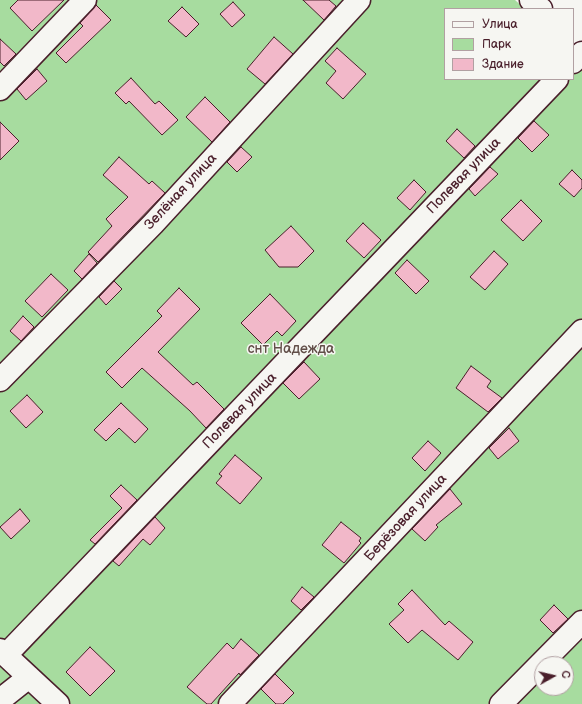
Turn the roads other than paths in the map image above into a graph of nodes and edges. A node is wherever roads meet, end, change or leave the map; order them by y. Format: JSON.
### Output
{"nodes":[{"id":1,"x":85,"y":0,"type":"edge"},
{"id":2,"x":359,"y":0,"type":"edge"},
{"id":3,"x":531,"y":0,"type":"edge"},
{"id":4,"x":540,"y":8,"type":"edge"},
{"id":5,"x":574,"y":39,"type":"edge"},
{"id":6,"x":582,"y":45,"type":"edge"},
{"id":7,"x":582,"y":53,"type":"edge"},
{"id":8,"x":574,"y":61,"type":"edge"},
{"id":9,"x":556,"y":80,"type":"edge"},
{"id":10,"x":0,"y":89,"type":"edge"},
{"id":11,"x":582,"y":331,"type":"edge"},
{"id":12,"x":0,"y":380,"type":"edge"},
{"id":13,"x":582,"y":622,"type":"edge"},
{"id":14,"x":3,"y":653,"type":"edge"},
{"id":15,"x":29,"y":677,"type":"junction"},
{"id":16,"x":0,"y":700,"type":"edge"},
{"id":17,"x":58,"y":704,"type":"edge"},
{"id":18,"x":230,"y":704,"type":"edge"},
{"id":19,"x":501,"y":704,"type":"edge"}],
"edges":[{"from":1,"to":10,"type":"street"},
{"from":2,"to":12,"type":"street","name":"Зелёная улица"},
{"from":3,"to":4,"type":"street"},
{"from":5,"to":6,"type":"street"},
{"from":7,"to":8,"type":"street"},
{"from":9,"to":14,"type":"street","name":"Полевая улица"},
{"from":11,"to":18,"type":"street","name":"Берёзовая улица"},
{"from":13,"to":19,"type":"street"},
{"from":14,"to":15,"type":"street"},
{"from":15,"to":16,"type":"street"},
{"from":15,"to":17,"type":"street"}]}
